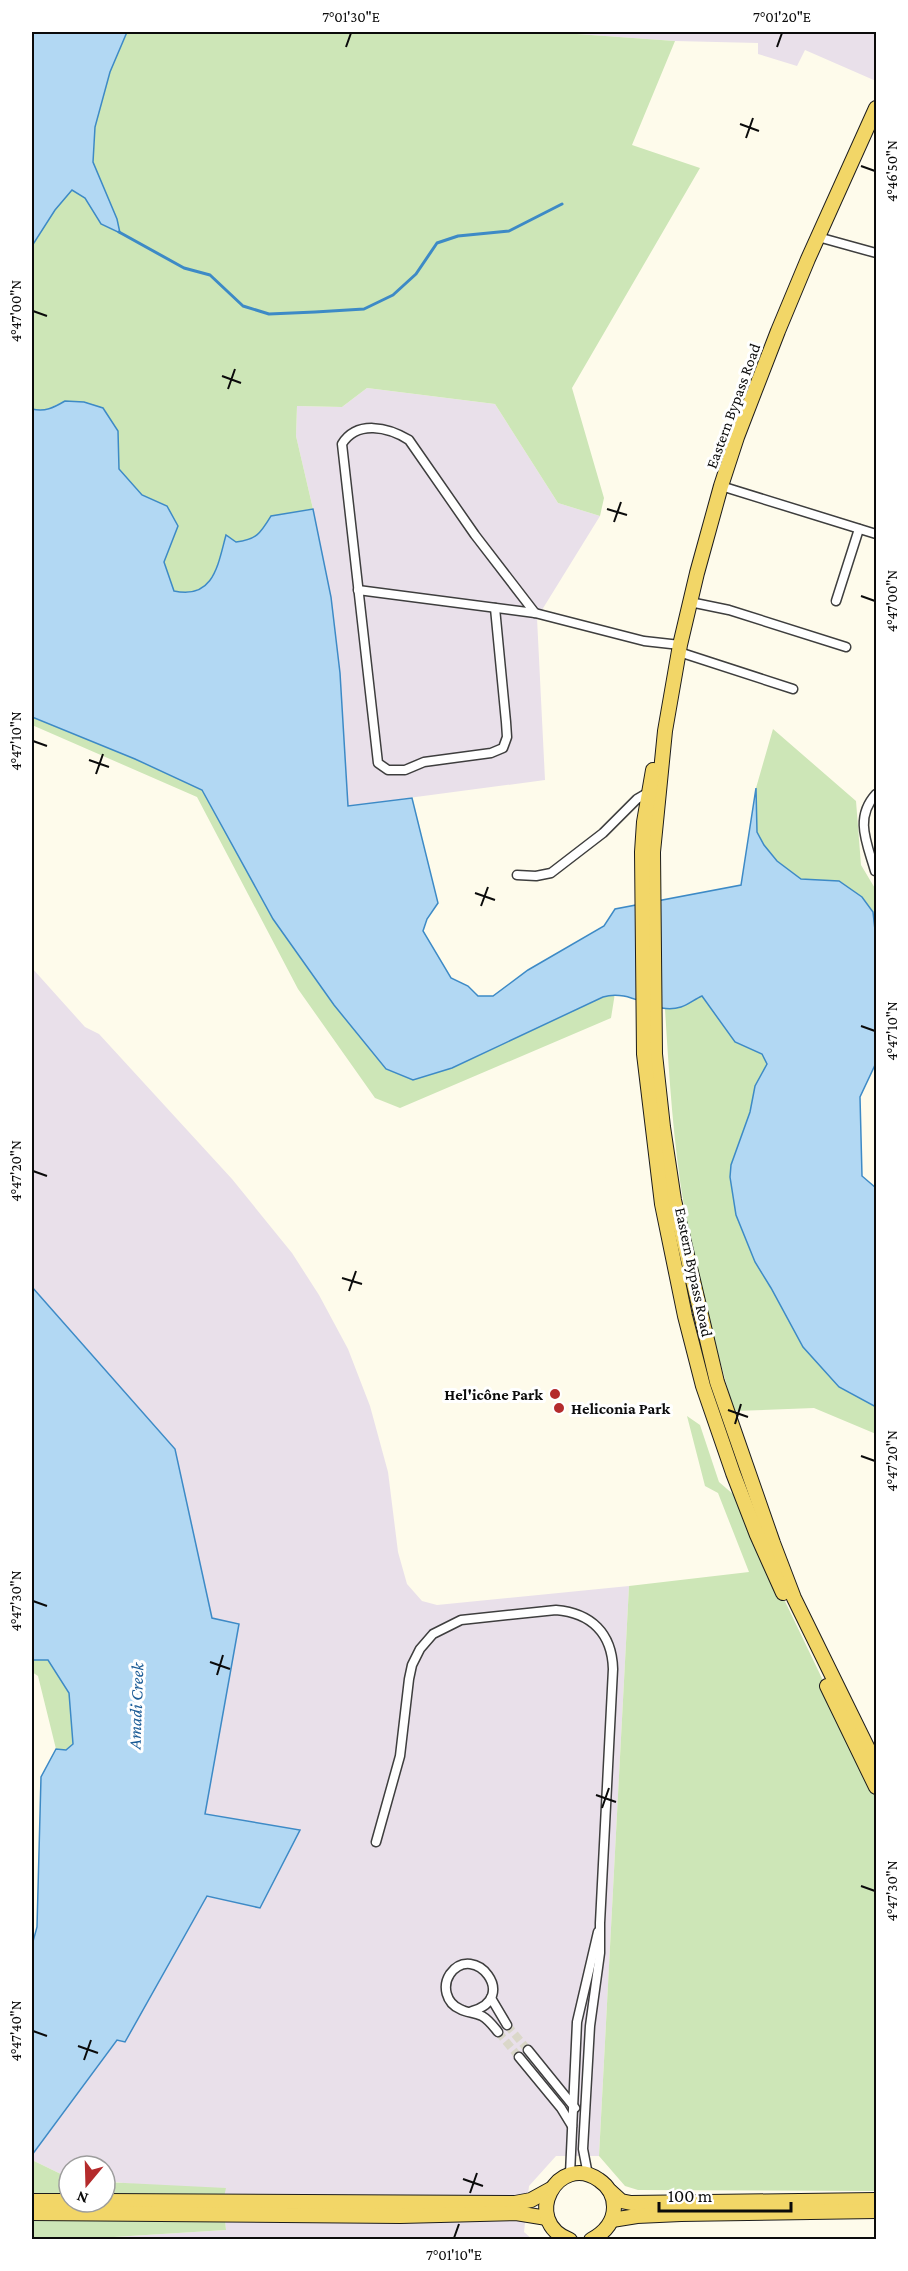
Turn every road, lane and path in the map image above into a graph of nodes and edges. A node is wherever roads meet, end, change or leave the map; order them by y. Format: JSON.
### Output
{"nodes":[{"id":1,"x":876,"y":108,"type":"edge"},
{"id":2,"x":818,"y":237,"type":"junction"},
{"id":3,"x":876,"y":253,"type":"edge"},
{"id":4,"x":721,"y":486,"type":"junction"},
{"id":5,"x":859,"y":529,"type":"junction"},
{"id":6,"x":876,"y":534,"type":"edge"},
{"id":7,"x":358,"y":590,"type":"junction"},
{"id":8,"x":690,"y":602,"type":"junction"},
{"id":9,"x":836,"y":602,"type":"dead end"},
{"id":10,"x":495,"y":608,"type":"junction"},
{"id":11,"x":535,"y":613,"type":"junction"},
{"id":12,"x":846,"y":647,"type":"dead end"},
{"id":13,"x":680,"y":649,"type":"junction"},
{"id":14,"x":793,"y":688,"type":"dead end"},
{"id":15,"x":665,"y":731,"type":"junction"},
{"id":16,"x":649,"y":792,"type":"junction"},
{"id":17,"x":876,"y":794,"type":"edge"},
{"id":18,"x":647,"y":852,"type":"junction"},
{"id":19,"x":875,"y":871,"type":"dead end"},
{"id":20,"x":517,"y":875,"type":"dead end"},
{"id":21,"x":649,"y":1054,"type":"junction"},
{"id":22,"x":876,"y":1765,"type":"edge"},
{"id":23,"x":876,"y":1786,"type":"edge"},
{"id":24,"x":375,"y":1842,"type":"dead end"},
{"id":25,"x":600,"y":1923,"type":"junction"},
{"id":26,"x":491,"y":1998,"type":"junction"},
{"id":27,"x":472,"y":2011,"type":"junction"},
{"id":28,"x":507,"y":2025,"type":"tunnel mouth"},
{"id":29,"x":498,"y":2032,"type":"tunnel mouth"},
{"id":30,"x":528,"y":2050,"type":"tunnel mouth"},
{"id":31,"x":519,"y":2057,"type":"tunnel mouth"},
{"id":32,"x":573,"y":2106,"type":"junction"},
{"id":33,"x":585,"y":2123,"type":"junction"},
{"id":34,"x":573,"y":2127,"type":"junction"},
{"id":35,"x":570,"y":2174,"type":"junction"},
{"id":36,"x":588,"y":2175,"type":"junction"},
{"id":37,"x":551,"y":2189,"type":"junction"},
{"id":38,"x":610,"y":2191,"type":"junction"},
{"id":39,"x":876,"y":2200,"type":"edge"},
{"id":40,"x":32,"y":2201,"type":"edge"},
{"id":41,"x":57,"y":2201,"type":"edge"},
{"id":42,"x":117,"y":2201,"type":"edge"},
{"id":43,"x":876,"y":2211,"type":"edge"},
{"id":44,"x":32,"y":2213,"type":"edge"},
{"id":45,"x":548,"y":2218,"type":"junction"},
{"id":46,"x":612,"y":2220,"type":"junction"},
{"id":47,"x":570,"y":2240,"type":"edge"},
{"id":48,"x":591,"y":2240,"type":"edge"}],
"edges":[{"from":1,"to":2,"type":"main road","name":"Eastern Bypass Road"},
{"from":2,"to":3,"type":"street"},
{"from":2,"to":4,"type":"main road","name":"Eastern Bypass Road"},
{"from":4,"to":5,"type":"street"},
{"from":4,"to":8,"type":"main road","name":"Eastern Bypass Road"},
{"from":5,"to":6,"type":"street"},
{"from":5,"to":9,"type":"street"},
{"from":7,"to":10,"type":"street"},
{"from":7,"to":10,"type":"street"},
{"from":7,"to":11,"type":"street"},
{"from":8,"to":12,"type":"street"},
{"from":8,"to":13,"type":"main road","name":"Eastern Bypass Road"},
{"from":10,"to":11,"type":"street"},
{"from":11,"to":13,"type":"street"},
{"from":13,"to":14,"type":"street"},
{"from":13,"to":15,"type":"main road","name":"Eastern Bypass Road"},
{"from":15,"to":16,"type":"main road","name":"Eastern Bypass Road"},
{"from":15,"to":18,"type":"main road","name":"Eastern Bypass Road"},
{"from":16,"to":18,"type":"main road","name":"Eastern Bypass Road"},
{"from":16,"to":20,"type":"street"},
{"from":17,"to":19,"type":"street"},
{"from":18,"to":21,"type":"main road","name":"Eastern Bypass Road"},
{"from":21,"to":22,"type":"main road","name":"Eastern Bypass Road"},
{"from":21,"to":23,"type":"main road","name":"Eastern Bypass Road"},
{"from":24,"to":25,"type":"street"},
{"from":25,"to":32,"type":"street"},
{"from":25,"to":33,"type":"street"},
{"from":26,"to":27,"type":"street"},
{"from":26,"to":27,"type":"street"},
{"from":26,"to":28,"type":"street"},
{"from":27,"to":29,"type":"street"},
{"from":30,"to":32,"type":"street"},
{"from":31,"to":34,"type":"street"},
{"from":32,"to":33,"type":"street"},
{"from":32,"to":34,"type":"street"},
{"from":33,"to":36,"type":"street"},
{"from":34,"to":35,"type":"street"},
{"from":35,"to":36,"type":"main road"},
{"from":35,"to":37,"type":"main road"},
{"from":36,"to":38,"type":"main road"},
{"from":37,"to":42,"type":"main road"},
{"from":37,"to":45,"type":"main road"},
{"from":38,"to":39,"type":"main road"},
{"from":38,"to":46,"type":"main road"},
{"from":40,"to":41,"type":"main road"},
{"from":43,"to":46,"type":"main road"},
{"from":44,"to":45,"type":"main road"},
{"from":45,"to":47,"type":"main road"},
{"from":46,"to":48,"type":"main road"}]}
